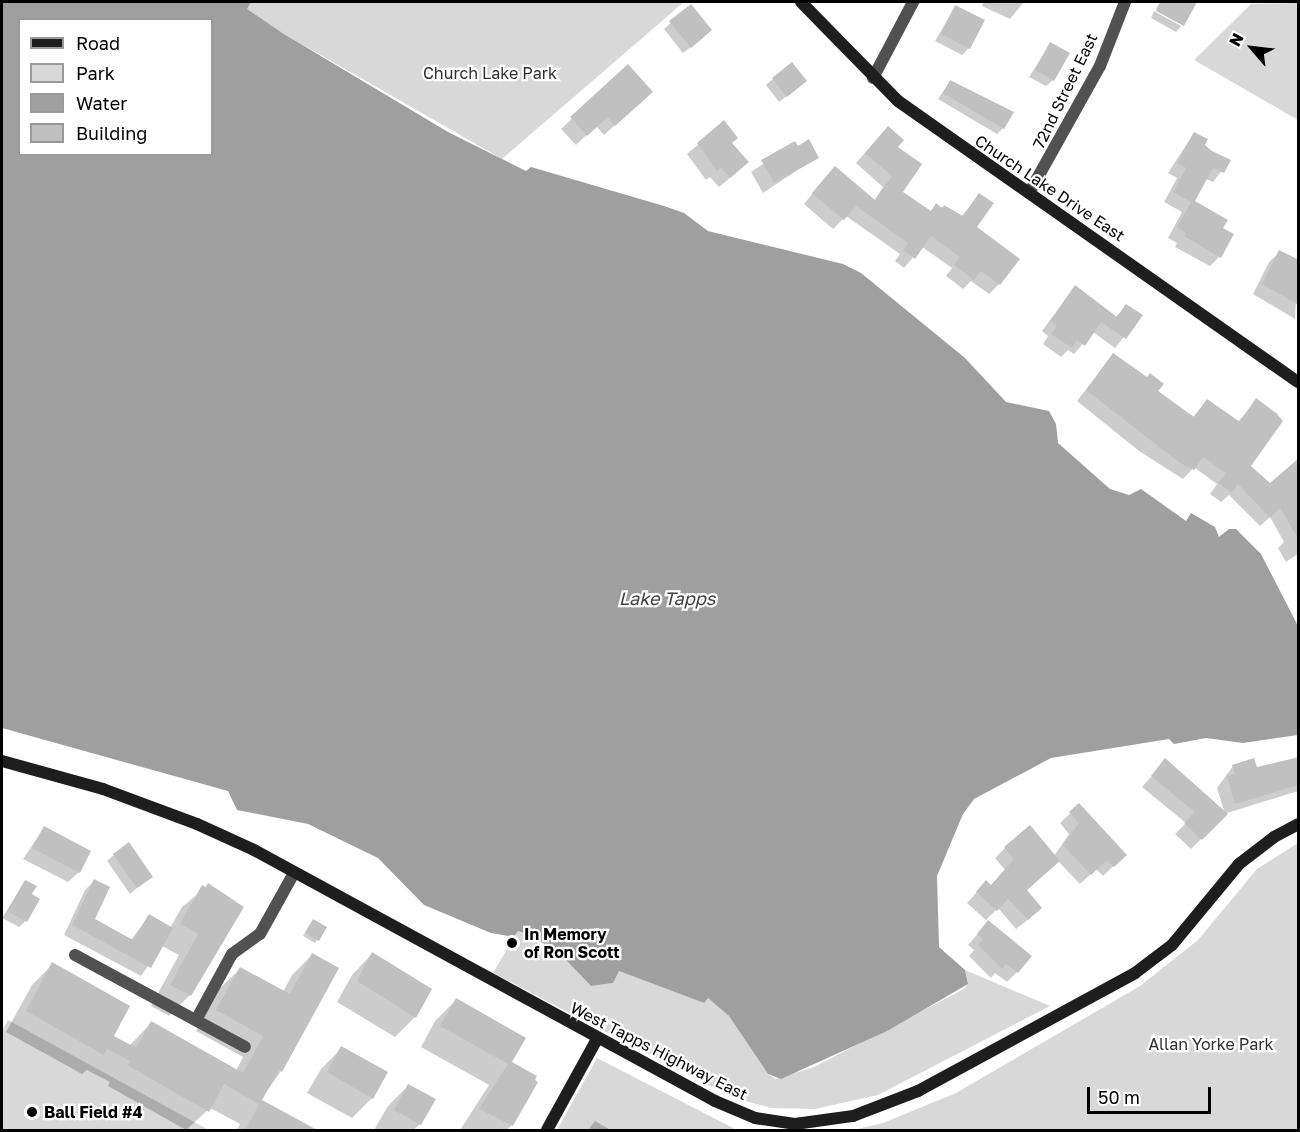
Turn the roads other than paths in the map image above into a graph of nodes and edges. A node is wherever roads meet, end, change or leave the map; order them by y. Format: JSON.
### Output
{"nodes":[{"id":1,"x":801,"y":2,"type":"edge"},
{"id":2,"x":913,"y":2,"type":"edge"},
{"id":3,"x":1125,"y":2,"type":"edge"},
{"id":4,"x":873,"y":78,"type":"junction"},
{"id":5,"x":1029,"y":193,"type":"junction"},
{"id":6,"x":1299,"y":382,"type":"edge"},
{"id":7,"x":2,"y":761,"type":"edge"},
{"id":8,"x":1299,"y":824,"type":"edge"},
{"id":9,"x":294,"y":873,"type":"junction"},
{"id":10,"x":75,"y":955,"type":"dead end"},
{"id":11,"x":196,"y":1020,"type":"junction"},
{"id":12,"x":597,"y":1039,"type":"junction"},
{"id":13,"x":245,"y":1047,"type":"dead end"},
{"id":14,"x":548,"y":1131,"type":"edge"}],
"edges":[{"from":1,"to":4,"type":"street","name":"Church Lake Drive East"},
{"from":2,"to":4,"type":"street"},
{"from":3,"to":5,"type":"street","name":"72nd Street East"},
{"from":4,"to":5,"type":"street","name":"Church Lake Drive East"},
{"from":5,"to":6,"type":"street","name":"Church Lake Drive East"},
{"from":7,"to":9,"type":"street","name":"West Tapps Highway East"},
{"from":8,"to":12,"type":"street","name":"West Tapps Highway East"},
{"from":9,"to":11,"type":"street"},
{"from":9,"to":12,"type":"street","name":"West Tapps Highway East"},
{"from":10,"to":11,"type":"street"},
{"from":11,"to":13,"type":"street"},
{"from":12,"to":14,"type":"street"}]}
